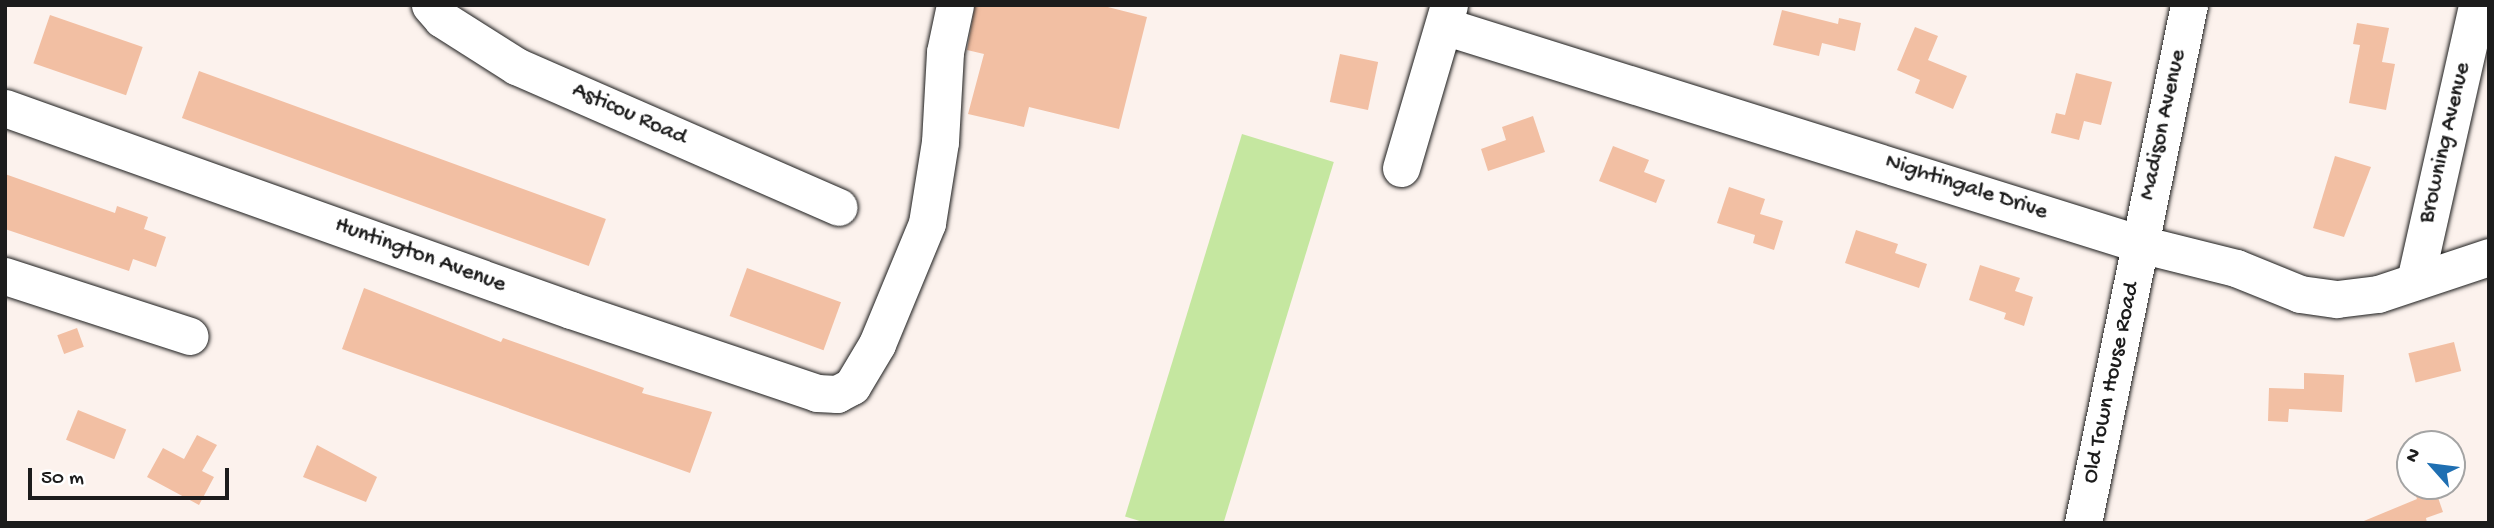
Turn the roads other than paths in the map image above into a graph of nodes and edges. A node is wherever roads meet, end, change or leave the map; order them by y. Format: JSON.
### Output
{"nodes":[{"id":1,"x":430,"y":5,"type":"edge"},
{"id":2,"x":955,"y":5,"type":"edge"},
{"id":3,"x":2189,"y":5,"type":"edge"},
{"id":4,"x":2477,"y":5,"type":"edge"},
{"id":5,"x":1447,"y":15,"type":"edge"},
{"id":6,"x":5,"y":108,"type":"edge"},
{"id":7,"x":1401,"y":168,"type":"dead end"},
{"id":8,"x":838,"y":207,"type":"dead end"},
{"id":9,"x":2140,"y":244,"type":"junction"},
{"id":10,"x":2489,"y":257,"type":"edge"},
{"id":11,"x":5,"y":276,"type":"edge"},
{"id":12,"x":2415,"y":281,"type":"junction"},
{"id":13,"x":190,"y":336,"type":"dead end"},
{"id":14,"x":2083,"y":523,"type":"edge"}],
"edges":[{"from":1,"to":8,"type":"street","name":"Asticou Road"},
{"from":2,"to":6,"type":"street","name":"Huntington Avenue"},
{"from":3,"to":9,"type":"street","name":"Madison Avenue"},
{"from":4,"to":12,"type":"street","name":"Browning Avenue"},
{"from":5,"to":7,"type":"street"},
{"from":5,"to":9,"type":"street","name":"Nightingale Drive"},
{"from":9,"to":12,"type":"street","name":"Nightingale Drive"},
{"from":9,"to":14,"type":"street","name":"Old Town House Road"},
{"from":10,"to":12,"type":"street","name":"Nightingale Drive"},
{"from":11,"to":13,"type":"street"}]}
